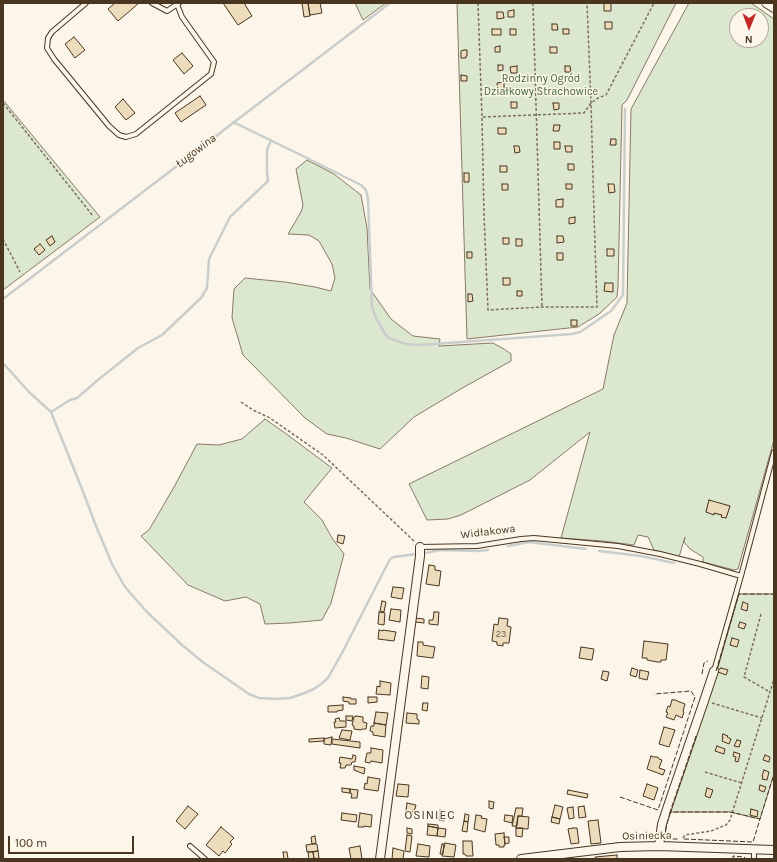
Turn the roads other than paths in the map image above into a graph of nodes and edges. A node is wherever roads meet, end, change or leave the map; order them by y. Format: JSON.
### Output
{"nodes":[{"id":1,"x":86,"y":3,"type":"edge"},
{"id":2,"x":152,"y":3,"type":"edge"},
{"id":3,"x":766,"y":3,"type":"edge"},
{"id":4,"x":178,"y":4,"type":"edge"},
{"id":5,"x":774,"y":8,"type":"edge"},
{"id":6,"x":774,"y":452,"type":"edge"},
{"id":7,"x":420,"y":547,"type":"joint"},
{"id":8,"x":741,"y":576,"type":"junction"},
{"id":9,"x":714,"y":671,"type":"joint"},
{"id":10,"x":190,"y":846,"type":"dead end"},
{"id":11,"x":659,"y":846,"type":"junction"},
{"id":12,"x":754,"y":849,"type":"junction"},
{"id":13,"x":774,"y":850,"type":"edge"},
{"id":14,"x":205,"y":859,"type":"edge"},
{"id":15,"x":380,"y":859,"type":"edge"},
{"id":16,"x":521,"y":859,"type":"edge"},
{"id":17,"x":754,"y":859,"type":"edge"}],
"edges":[{"from":1,"to":4,"type":"lane"},
{"from":2,"to":4,"type":"lane"},
{"from":3,"to":5,"type":"street"},
{"from":6,"to":8,"type":"lane"},
{"from":7,"to":8,"type":"lane","name":"Widłakowa"},
{"from":7,"to":15,"type":"street"},
{"from":8,"to":9,"type":"lane"},
{"from":9,"to":11,"type":"street"},
{"from":10,"to":14,"type":"lane"},
{"from":11,"to":12,"type":"street","name":"Osiniecka"},
{"from":11,"to":16,"type":"street","name":"Osiniecka"},
{"from":12,"to":13,"type":"street","name":"Osiniecka"},
{"from":12,"to":17,"type":"lane"}]}
